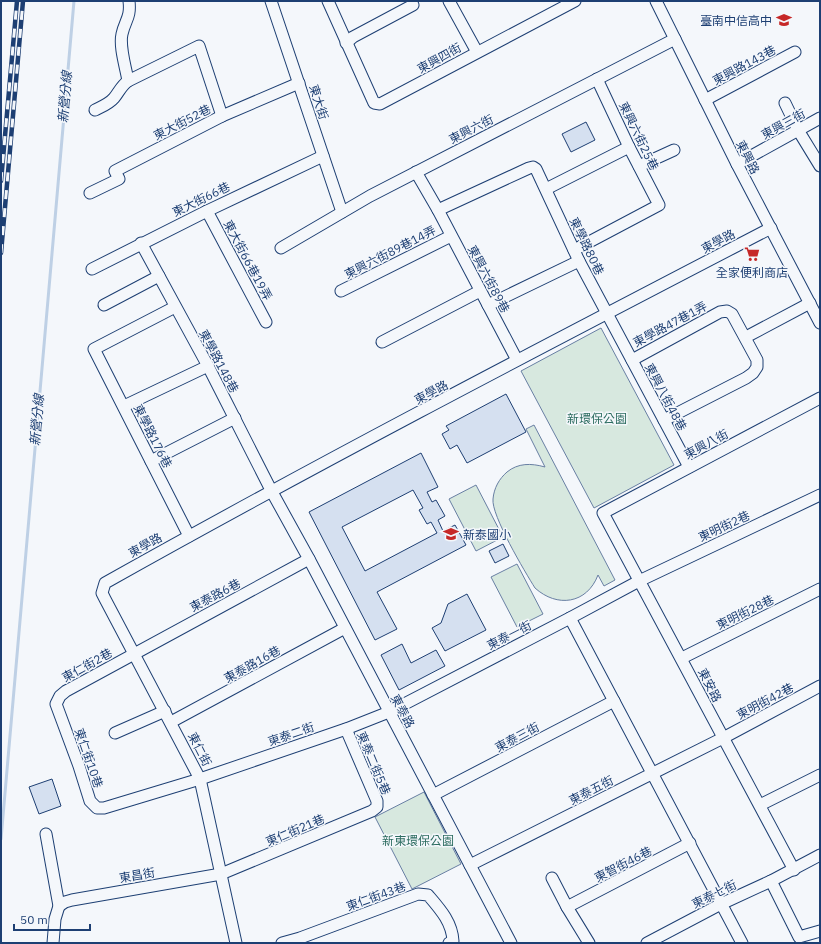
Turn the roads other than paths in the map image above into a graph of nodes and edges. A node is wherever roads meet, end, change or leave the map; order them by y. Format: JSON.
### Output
{"nodes":[{"id":1,"x":129,"y":1,"type":"edge"},
{"id":2,"x":271,"y":1,"type":"edge"},
{"id":3,"x":328,"y":1,"type":"edge"},
{"id":4,"x":449,"y":1,"type":"edge"},
{"id":5,"x":575,"y":1,"type":"edge"},
{"id":6,"x":656,"y":1,"type":"edge"},
{"id":7,"x":413,"y":6,"type":"dead end"},
{"id":8,"x":675,"y":39,"type":"junction"},
{"id":9,"x":346,"y":43,"type":"junction"},
{"id":10,"x":477,"y":52,"type":"junction"},
{"id":11,"x":795,"y":52,"type":"dead end"},
{"id":12,"x":597,"y":79,"type":"junction"},
{"id":13,"x":128,"y":81,"type":"junction"},
{"id":14,"x":299,"y":83,"type":"junction"},
{"id":15,"x":705,"y":100,"type":"junction"},
{"id":16,"x":785,"y":103,"type":"dead end"},
{"id":17,"x":95,"y":110,"type":"dead end"},
{"id":18,"x":222,"y":116,"type":"junction"},
{"id":19,"x":820,"y":118,"type":"edge"},
{"id":20,"x":798,"y":130,"type":"junction"},
{"id":21,"x":629,"y":147,"type":"junction"},
{"id":22,"x":674,"y":150,"type":"dead end"},
{"id":23,"x":323,"y":156,"type":"junction"},
{"id":24,"x":737,"y":164,"type":"junction"},
{"id":25,"x":639,"y":166,"type":"junction"},
{"id":26,"x":820,"y":166,"type":"edge"},
{"id":27,"x":416,"y":172,"type":"junction"},
{"id":28,"x":546,"y":189,"type":"junction"},
{"id":29,"x":90,"y":193,"type":"dead end"},
{"id":30,"x":438,"y":210,"type":"junction"},
{"id":31,"x":207,"y":211,"type":"junction"},
{"id":32,"x":342,"y":212,"type":"junction"},
{"id":33,"x":771,"y":228,"type":"junction"},
{"id":34,"x":450,"y":236,"type":"junction"},
{"id":35,"x":142,"y":243,"type":"junction"},
{"id":36,"x":281,"y":248,"type":"dead end"},
{"id":37,"x":574,"y":250,"type":"junction"},
{"id":38,"x":579,"y":261,"type":"junction"},
{"id":39,"x":92,"y":269,"type":"dead end"},
{"id":40,"x":159,"y":276,"type":"junction"},
{"id":41,"x":341,"y":291,"type":"dead end"},
{"id":42,"x":480,"y":291,"type":"junction"},
{"id":43,"x":810,"y":303,"type":"junction"},
{"id":44,"x":104,"y":305,"type":"dead end"},
{"id":45,"x":488,"y":305,"type":"junction"},
{"id":46,"x":175,"y":307,"type":"junction"},
{"id":47,"x":606,"y":314,"type":"junction"},
{"id":48,"x":266,"y":322,"type":"dead end"},
{"id":49,"x":820,"y":323,"type":"edge"},
{"id":50,"x":746,"y":337,"type":"junction"},
{"id":51,"x":382,"y":342,"type":"dead end"},
{"id":52,"x":517,"y":360,"type":"junction"},
{"id":53,"x":632,"y":360,"type":"junction"},
{"id":54,"x":208,"y":366,"type":"junction"},
{"id":55,"x":820,"y":398,"type":"edge"},
{"id":56,"x":124,"y":406,"type":"junction"},
{"id":57,"x":235,"y":418,"type":"junction"},
{"id":58,"x":664,"y":420,"type":"junction"},
{"id":59,"x":151,"y":461,"type":"junction"},
{"id":60,"x":689,"y":467,"type":"junction"},
{"id":61,"x":272,"y":492,"type":"junction"},
{"id":62,"x":820,"y":495,"type":"edge"},
{"id":63,"x":603,"y":513,"type":"joint"},
{"id":64,"x":189,"y":536,"type":"junction"},
{"id":65,"x":309,"y":559,"type":"junction"},
{"id":66,"x":639,"y":581,"type":"junction"},
{"id":67,"x":105,"y":583,"type":"joint"},
{"id":68,"x":820,"y":589,"type":"edge"},
{"id":69,"x":570,"y":618,"type":"junction"},
{"id":70,"x":345,"y":628,"type":"junction"},
{"id":71,"x":134,"y":654,"type":"junction"},
{"id":72,"x":682,"y":658,"type":"junction"},
{"id":73,"x":820,"y":686,"type":"edge"},
{"id":74,"x":614,"y":701,"type":"junction"},
{"id":75,"x":56,"y":704,"type":"joint"},
{"id":76,"x":165,"y":711,"type":"junction"},
{"id":77,"x":389,"y":712,"type":"junction"},
{"id":78,"x":171,"y":722,"type":"junction"},
{"id":79,"x":346,"y":729,"type":"junction"},
{"id":80,"x":115,"y":733,"type":"dead end"},
{"id":81,"x":723,"y":738,"type":"junction"},
{"id":82,"x":652,"y":774,"type":"junction"},
{"id":83,"x":820,"y":774,"type":"edge"},
{"id":84,"x":200,"y":779,"type":"junction"},
{"id":85,"x":433,"y":795,"type":"junction"},
{"id":86,"x":760,"y":805,"type":"junction"},
{"id":87,"x":377,"y":807,"type":"joint"},
{"id":88,"x":46,"y":834,"type":"dead end"},
{"id":89,"x":690,"y":843,"type":"junction"},
{"id":90,"x":820,"y":855,"type":"edge"},
{"id":91,"x":470,"y":865,"type":"junction"},
{"id":92,"x":794,"y":870,"type":"junction"},
{"id":93,"x":221,"y":874,"type":"junction"},
{"id":94,"x":552,"y":878,"type":"dead end"},
{"id":95,"x":771,"y":881,"type":"junction"},
{"id":96,"x":721,"y":904,"type":"junction"},
{"id":97,"x":59,"y":906,"type":"junction"},
{"id":98,"x":567,"y":907,"type":"junction"},
{"id":99,"x":820,"y":931,"type":"edge"},
{"id":100,"x":301,"y":940,"type":"edge"},
{"id":101,"x":451,"y":942,"type":"edge"},
{"id":102,"x":53,"y":943,"type":"edge"},
{"id":103,"x":236,"y":943,"type":"edge"},
{"id":104,"x":282,"y":943,"type":"edge"},
{"id":105,"x":511,"y":943,"type":"edge"},
{"id":106,"x":589,"y":943,"type":"edge"},
{"id":107,"x":647,"y":943,"type":"edge"},
{"id":108,"x":742,"y":943,"type":"edge"}],
"edges":[{"from":1,"to":13,"type":"street"},
{"from":2,"to":14,"type":"street","name":"東大街"},
{"from":3,"to":9,"type":"street"},
{"from":4,"to":10,"type":"street"},
{"from":5,"to":10,"type":"street","name":"東興四街"},
{"from":6,"to":8,"type":"street","name":"東興路"},
{"from":7,"to":9,"type":"street"},
{"from":8,"to":12,"type":"street","name":"東興六街"},
{"from":8,"to":15,"type":"street","name":"東興路"},
{"from":9,"to":10,"type":"street","name":"東興四街"},
{"from":11,"to":15,"type":"street","name":"東興路143巷"},
{"from":12,"to":21,"type":"street","name":"東興六街25巷"},
{"from":12,"to":27,"type":"street","name":"東興六街"},
{"from":13,"to":17,"type":"street"},
{"from":13,"to":18,"type":"street"},
{"from":14,"to":18,"type":"street","name":"東大街52巷"},
{"from":14,"to":23,"type":"street","name":"東大街"},
{"from":15,"to":24,"type":"street","name":"東興路"},
{"from":16,"to":20,"type":"street"},
{"from":18,"to":29,"type":"street","name":"東大街52巷"},
{"from":19,"to":20,"type":"street","name":"東興三街"},
{"from":20,"to":24,"type":"street","name":"東興三街"},
{"from":20,"to":26,"type":"street"},
{"from":21,"to":25,"type":"street","name":"東興六街25巷"},
{"from":21,"to":28,"type":"street"},
{"from":22,"to":25,"type":"street"},
{"from":23,"to":31,"type":"street","name":"東大街66巷"},
{"from":23,"to":32,"type":"street","name":"東大街"},
{"from":24,"to":33,"type":"street","name":"東興路"},
{"from":25,"to":37,"type":"street","name":"東興六街25巷"},
{"from":27,"to":30,"type":"street","name":"東興六街89巷"},
{"from":27,"to":32,"type":"street","name":"東興六街"},
{"from":28,"to":30,"type":"street"},
{"from":28,"to":37,"type":"street","name":"東學路80巷"},
{"from":30,"to":34,"type":"street","name":"東興六街89巷"},
{"from":31,"to":35,"type":"street","name":"東大街66巷"},
{"from":31,"to":48,"type":"street","name":"東大街66巷19弄"},
{"from":32,"to":36,"type":"street","name":"東興六街"},
{"from":33,"to":43,"type":"street","name":"東興路"},
{"from":33,"to":47,"type":"street","name":"東學路"},
{"from":34,"to":41,"type":"street","name":"東興六街89巷14弄"},
{"from":34,"to":42,"type":"street","name":"東興六街89巷"},
{"from":35,"to":39,"type":"street","name":"東大街66巷"},
{"from":35,"to":40,"type":"street","name":"東學路148巷"},
{"from":37,"to":38,"type":"street","name":"東學路80巷"},
{"from":38,"to":45,"type":"street"},
{"from":38,"to":47,"type":"street","name":"東學路80巷"},
{"from":40,"to":44,"type":"street"},
{"from":40,"to":46,"type":"street","name":"東學路148巷"},
{"from":42,"to":45,"type":"street","name":"東興六街89巷"},
{"from":42,"to":51,"type":"street"},
{"from":43,"to":49,"type":"street","name":"東興路"},
{"from":43,"to":50,"type":"street"},
{"from":45,"to":52,"type":"street","name":"東興六街89巷"},
{"from":46,"to":54,"type":"street","name":"東學路148巷"},
{"from":46,"to":56,"type":"street","name":"東學路176巷"},
{"from":47,"to":52,"type":"street","name":"東學路"},
{"from":47,"to":53,"type":"street","name":"東學路80巷"},
{"from":50,"to":53,"type":"street","name":"東學路47巷1弄"},
{"from":50,"to":58,"type":"street"},
{"from":52,"to":61,"type":"street","name":"東學路"},
{"from":53,"to":58,"type":"street","name":"東興八街48巷"},
{"from":54,"to":56,"type":"street"},
{"from":54,"to":57,"type":"street","name":"東學路148巷"},
{"from":55,"to":60,"type":"street","name":"東興八街"},
{"from":56,"to":59,"type":"street","name":"東學路176巷"},
{"from":57,"to":59,"type":"street"},
{"from":57,"to":61,"type":"street","name":"東學路148巷"},
{"from":58,"to":60,"type":"street","name":"東興八街48巷"},
{"from":59,"to":64,"type":"street","name":"東學路176巷"},
{"from":60,"to":63,"type":"street","name":"東興八街"},
{"from":61,"to":64,"type":"street","name":"東學路"},
{"from":61,"to":65,"type":"street","name":"東泰路"},
{"from":62,"to":66,"type":"street","name":"東明街2巷"},
{"from":63,"to":66,"type":"street","name":"東安路"},
{"from":64,"to":67,"type":"street","name":"東學路"},
{"from":65,"to":70,"type":"street","name":"東泰路"},
{"from":65,"to":71,"type":"street","name":"東泰路6巷"},
{"from":66,"to":69,"type":"street","name":"東泰一街"},
{"from":66,"to":72,"type":"street","name":"東安路"},
{"from":67,"to":71,"type":"street","name":"東仁街"},
{"from":68,"to":72,"type":"street","name":"東明街28巷"},
{"from":69,"to":74,"type":"street"},
{"from":69,"to":77,"type":"street","name":"東泰一街"},
{"from":70,"to":77,"type":"street","name":"東泰路"},
{"from":70,"to":78,"type":"street","name":"東泰路16巷"},
{"from":71,"to":75,"type":"street","name":"東仁街2巷"},
{"from":71,"to":76,"type":"street","name":"東仁街"},
{"from":72,"to":81,"type":"street","name":"東安路"},
{"from":73,"to":81,"type":"street","name":"東明街42巷"},
{"from":74,"to":82,"type":"street"},
{"from":74,"to":85,"type":"street","name":"東泰三街"},
{"from":75,"to":84,"type":"street","name":"東仁街10巷"},
{"from":76,"to":78,"type":"street","name":"東仁街"},
{"from":76,"to":80,"type":"street"},
{"from":77,"to":79,"type":"street","name":"東泰二街"},
{"from":77,"to":85,"type":"street","name":"東泰路"},
{"from":78,"to":84,"type":"street","name":"東仁街"},
{"from":79,"to":84,"type":"street","name":"東泰二街"},
{"from":79,"to":87,"type":"street","name":"東泰二街5巷"},
{"from":81,"to":82,"type":"street","name":"東泰五街"},
{"from":81,"to":86,"type":"street","name":"東安路"},
{"from":82,"to":89,"type":"street"},
{"from":82,"to":91,"type":"street","name":"東泰五街"},
{"from":83,"to":86,"type":"street"},
{"from":84,"to":93,"type":"street","name":"東仁街"},
{"from":85,"to":91,"type":"street","name":"東泰路"},
{"from":86,"to":92,"type":"street","name":"東安路"},
{"from":87,"to":93,"type":"street","name":"東仁街21巷"},
{"from":88,"to":97,"type":"street"},
{"from":89,"to":96,"type":"street"},
{"from":89,"to":98,"type":"street","name":"東智街46巷"},
{"from":90,"to":92,"type":"street","name":"東泰七街"},
{"from":91,"to":105,"type":"street","name":"東泰路"},
{"from":92,"to":95,"type":"street","name":"東泰七街"},
{"from":93,"to":97,"type":"street","name":"東昌街"},
{"from":93,"to":103,"type":"street","name":"東仁街"},
{"from":94,"to":98,"type":"street"},
{"from":95,"to":96,"type":"street","name":"東泰七街"},
{"from":95,"to":99,"type":"street"},
{"from":96,"to":107,"type":"street","name":"東泰七街"},
{"from":96,"to":108,"type":"street"},
{"from":97,"to":102,"type":"street"},
{"from":98,"to":106,"type":"street"},
{"from":100,"to":101,"type":"street","name":"東仁街43巷"},
{"from":100,"to":104,"type":"street","name":"東仁街43巷"}]}
